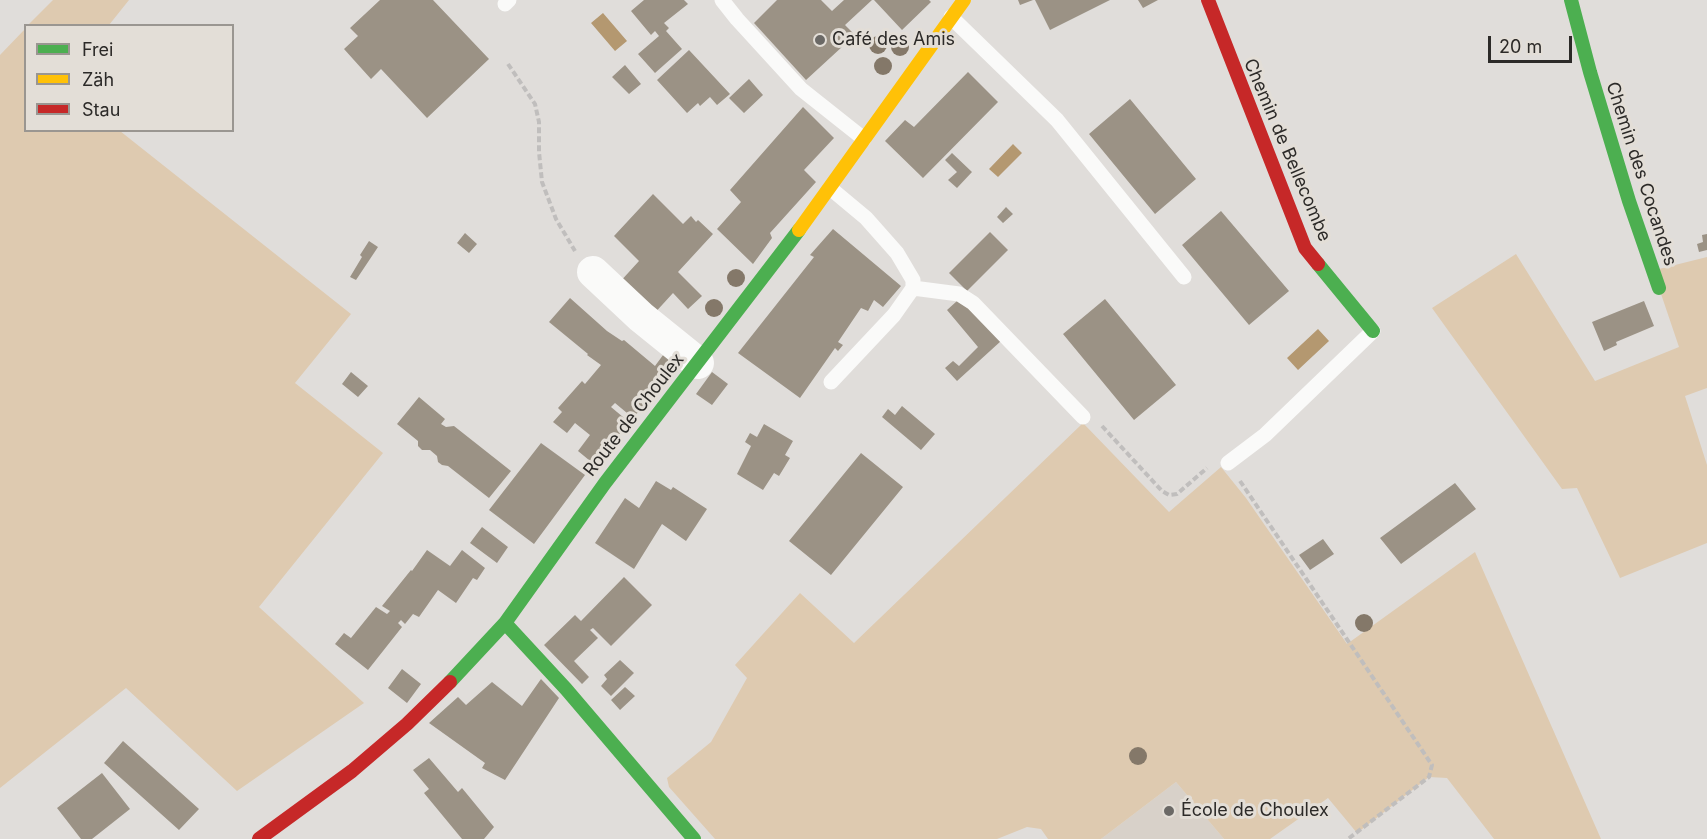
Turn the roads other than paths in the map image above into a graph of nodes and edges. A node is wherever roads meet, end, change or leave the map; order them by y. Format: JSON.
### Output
{"nodes":[{"id":1,"x":722,"y":0,"type":"edge"},
{"id":2,"x":964,"y":0,"type":"edge"},
{"id":3,"x":1208,"y":0,"type":"edge"},
{"id":4,"x":1571,"y":0,"type":"edge"},
{"id":5,"x":951,"y":17,"type":"junction"},
{"id":6,"x":864,"y":140,"type":"junction"},
{"id":7,"x":830,"y":188,"type":"junction"},
{"id":8,"x":593,"y":272,"type":"road end"},
{"id":9,"x":1184,"y":277,"type":"dead end"},
{"id":10,"x":913,"y":288,"type":"junction"},
{"id":11,"x":1659,"y":288,"type":"dead end"},
{"id":12,"x":1373,"y":331,"type":"joint"},
{"id":13,"x":698,"y":363,"type":"junction"},
{"id":14,"x":831,"y":382,"type":"dead end"},
{"id":15,"x":1083,"y":417,"type":"road end"},
{"id":16,"x":1228,"y":463,"type":"road end"},
{"id":17,"x":505,"y":623,"type":"junction"},
{"id":18,"x":259,"y":839,"type":"edge"},
{"id":19,"x":694,"y":839,"type":"edge"}],
"edges":[{"from":1,"to":6,"type":"lane"},
{"from":2,"to":5,"type":"street","name":"Route de Choulex"},
{"from":3,"to":12,"type":"street","name":"Chemin de Bellecombe"},
{"from":4,"to":11,"type":"street","name":"Chemin des Cocandes"},
{"from":5,"to":6,"type":"street","name":"Route de Choulex"},
{"from":5,"to":9,"type":"lane"},
{"from":6,"to":7,"type":"street","name":"Route de Choulex"},
{"from":7,"to":10,"type":"lane"},
{"from":7,"to":13,"type":"street","name":"Route de Choulex"},
{"from":8,"to":13,"type":"street"},
{"from":10,"to":14,"type":"lane"},
{"from":10,"to":15,"type":"lane"},
{"from":12,"to":16,"type":"lane"},
{"from":13,"to":17,"type":"street","name":"Route de Choulex"},
{"from":17,"to":18,"type":"street","name":"Route de Choulex"},
{"from":17,"to":19,"type":"street"}]}
